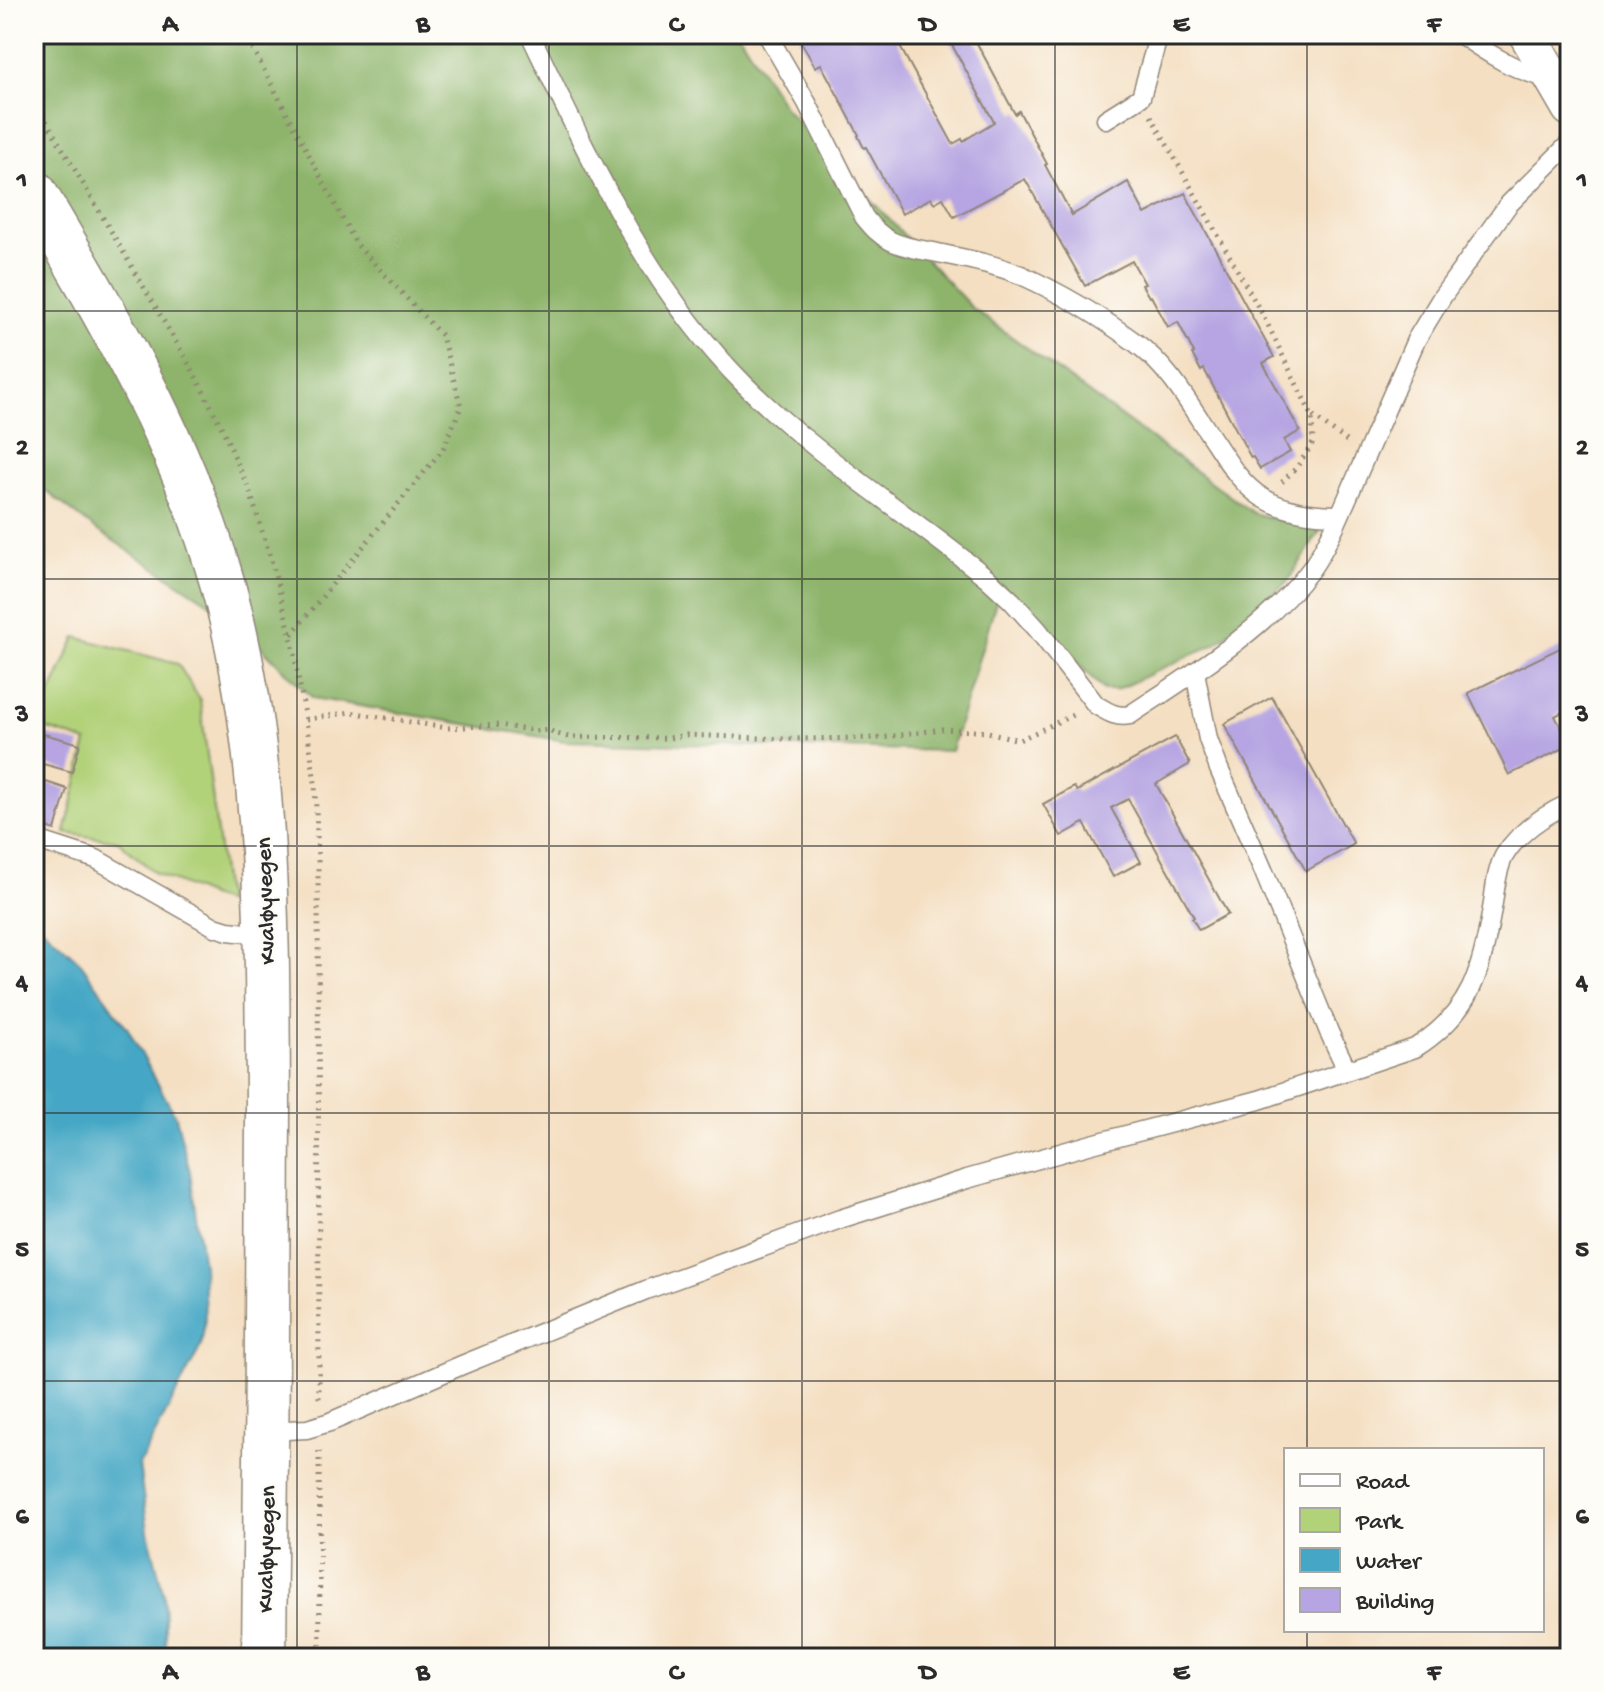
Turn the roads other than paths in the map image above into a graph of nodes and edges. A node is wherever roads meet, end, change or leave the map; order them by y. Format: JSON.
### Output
{"nodes":[{"id":1,"x":530,"y":34,"type":"edge"},
{"id":2,"x":767,"y":34,"type":"edge"},
{"id":3,"x":1159,"y":34,"type":"edge"},
{"id":4,"x":1460,"y":34,"type":"edge"},
{"id":5,"x":1527,"y":34,"type":"edge"},
{"id":6,"x":1552,"y":78,"type":"junction"},
{"id":7,"x":1570,"y":108,"type":"edge"},
{"id":8,"x":1106,"y":119,"type":"dead end"},
{"id":9,"x":1570,"y":143,"type":"edge"},
{"id":10,"x":34,"y":192,"type":"edge"},
{"id":11,"x":1340,"y":515,"type":"junction"},
{"id":12,"x":1195,"y":672,"type":"junction"},
{"id":13,"x":1570,"y":803,"type":"edge"},
{"id":14,"x":34,"y":839,"type":"edge"},
{"id":15,"x":265,"y":935,"type":"junction"},
{"id":16,"x":1347,"y":1070,"type":"junction"},
{"id":17,"x":266,"y":1431,"type":"junction"},
{"id":18,"x":264,"y":1658,"type":"edge"}],
"edges":[{"from":1,"to":12,"type":"lane"},
{"from":2,"to":11,"type":"lane"},
{"from":3,"to":8,"type":"lane"},
{"from":4,"to":6,"type":"lane"},
{"from":5,"to":6,"type":"street"},
{"from":6,"to":7,"type":"street"},
{"from":9,"to":11,"type":"lane"},
{"from":10,"to":15,"type":"street","name":"Kvaløyvegen"},
{"from":11,"to":12,"type":"lane"},
{"from":12,"to":16,"type":"lane"},
{"from":13,"to":16,"type":"lane"},
{"from":14,"to":15,"type":"lane"},
{"from":15,"to":17,"type":"street","name":"Kvaløyvegen"},
{"from":16,"to":17,"type":"lane"},
{"from":17,"to":18,"type":"street","name":"Kvaløyvegen"}]}
